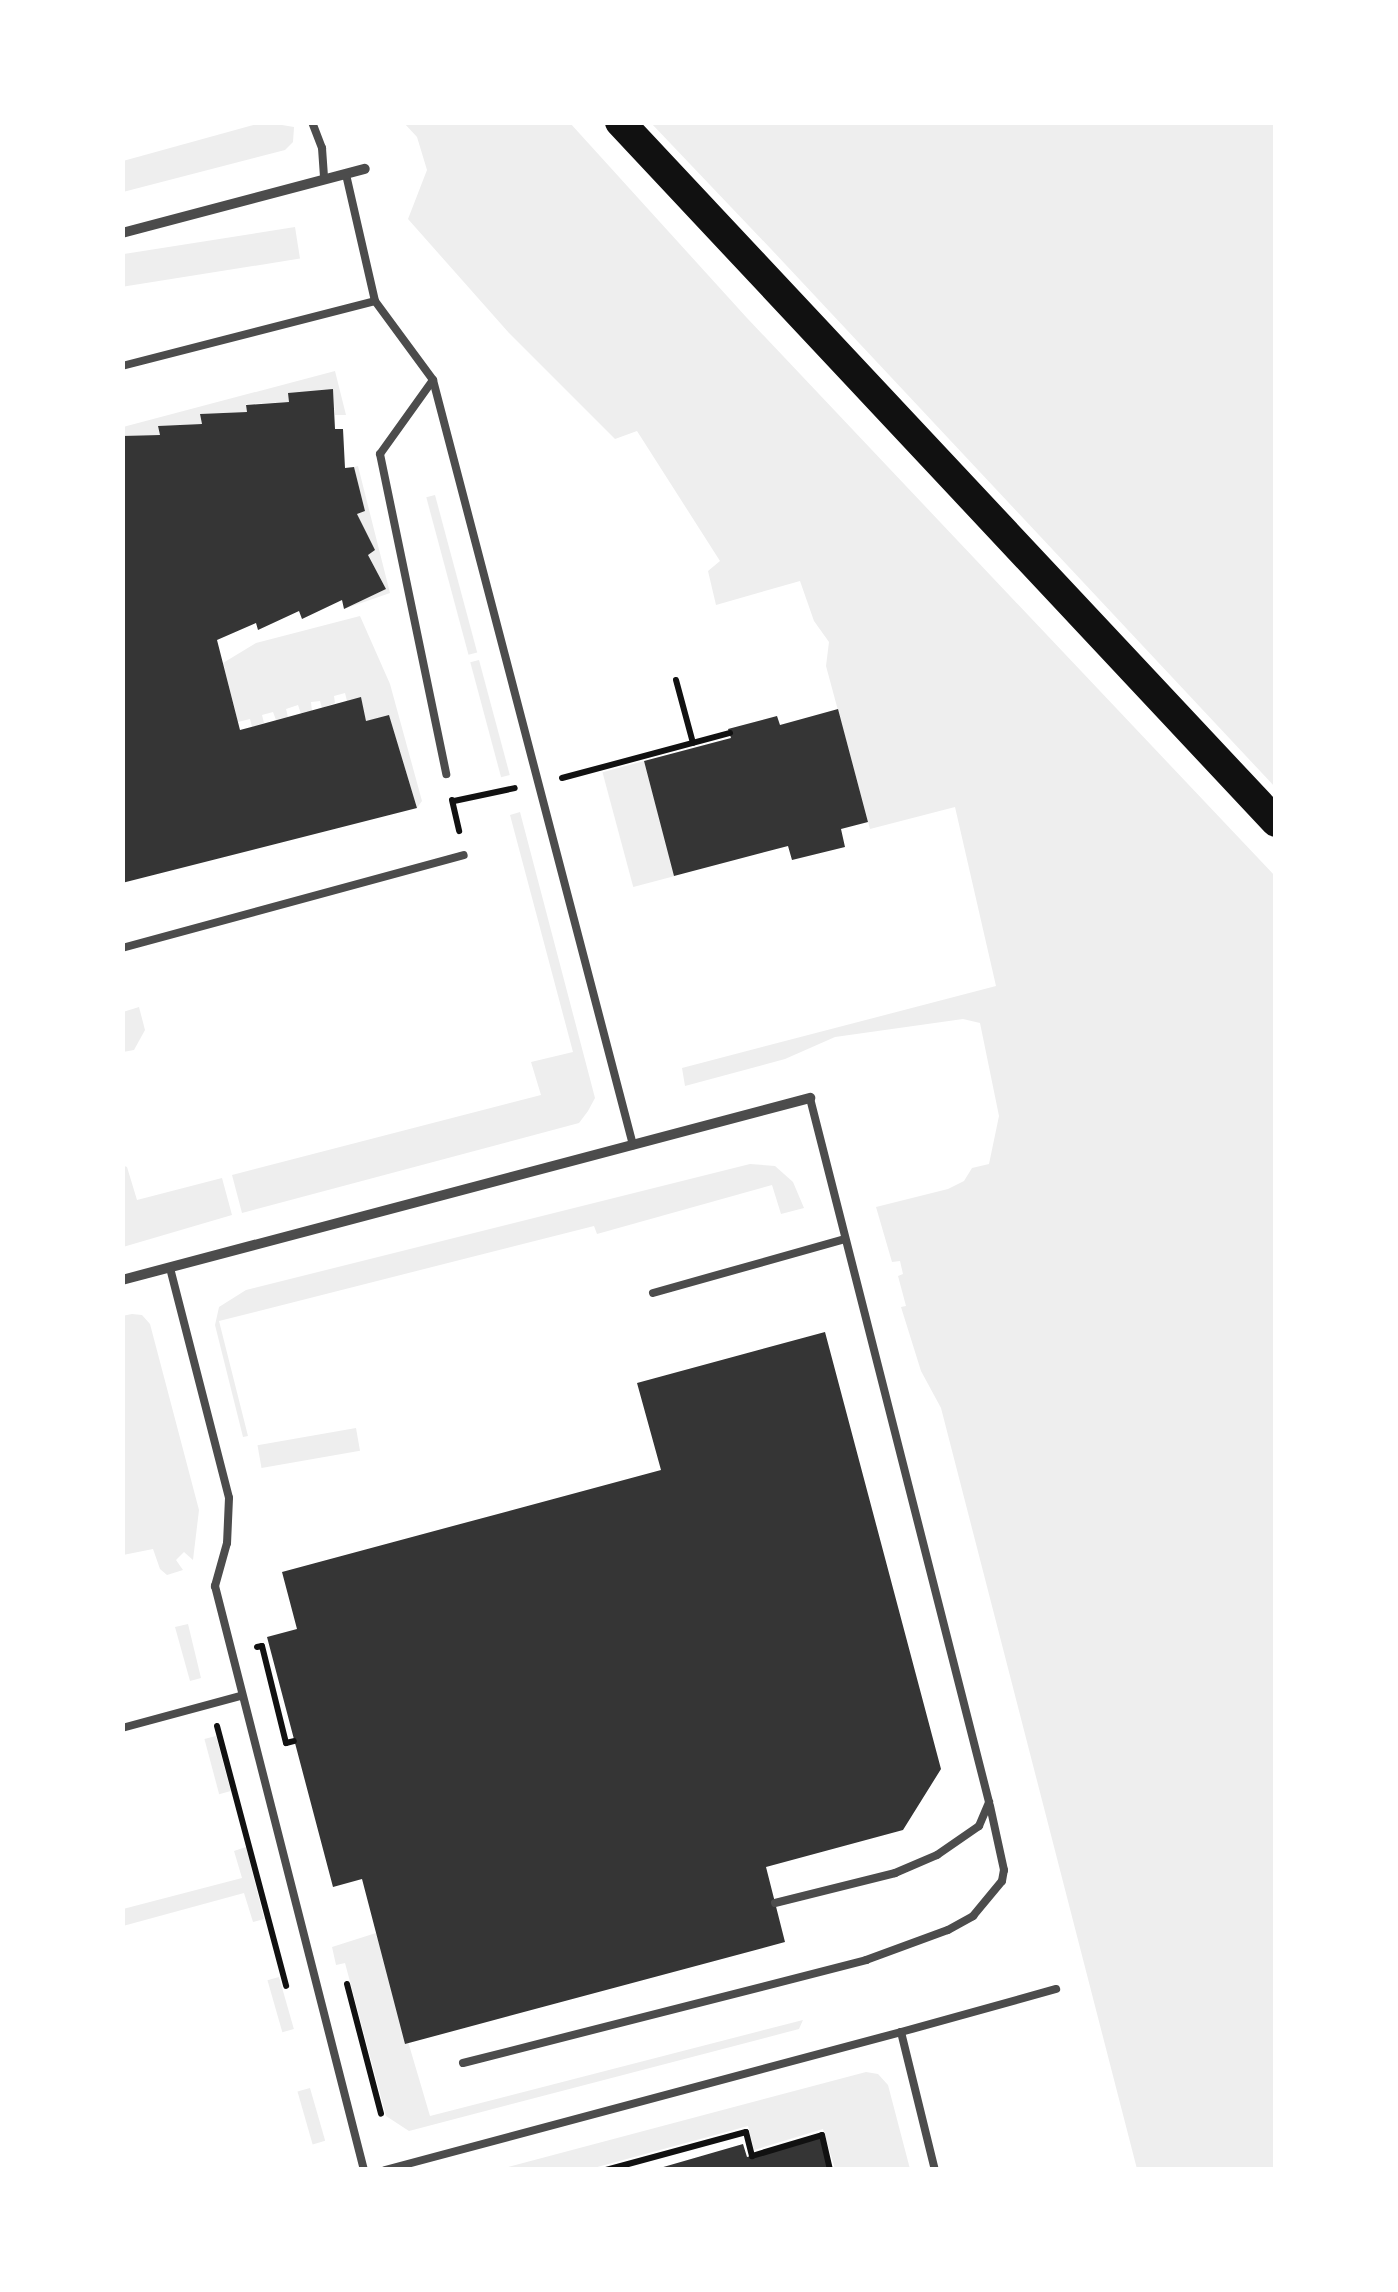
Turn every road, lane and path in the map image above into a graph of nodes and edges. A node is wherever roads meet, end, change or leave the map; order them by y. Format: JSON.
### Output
{"nodes":[{"id":1,"x":312,"y":122,"type":"edge"},
{"id":2,"x":620,"y":122,"type":"edge"},
{"id":3,"x":365,"y":169,"type":"dead end"},
{"id":4,"x":346,"y":174,"type":"junction"},
{"id":5,"x":324,"y":179,"type":"junction"},
{"id":6,"x":122,"y":233,"type":"edge"},
{"id":7,"x":376,"y":300,"type":"junction"},
{"id":8,"x":122,"y":366,"type":"edge"},
{"id":9,"x":432,"y":380,"type":"junction"},
{"id":10,"x":676,"y":680,"type":"dead end"},
{"id":11,"x":730,"y":733,"type":"dead end"},
{"id":12,"x":693,"y":743,"type":"junction"},
{"id":13,"x":446,"y":774,"type":"joint"},
{"id":14,"x":566,"y":777,"type":"dead end"},
{"id":15,"x":538,"y":783,"type":"junction"},
{"id":16,"x":452,"y":802,"type":"junction"},
{"id":17,"x":1276,"y":822,"type":"edge"},
{"id":18,"x":464,"y":855,"type":"joint"},
{"id":19,"x":122,"y":948,"type":"edge"},
{"id":20,"x":810,"y":1098,"type":"joint"},
{"id":21,"x":633,"y":1145,"type":"junction"},
{"id":22,"x":845,"y":1239,"type":"junction"},
{"id":23,"x":170,"y":1268,"type":"junction"},
{"id":24,"x":122,"y":1280,"type":"edge"},
{"id":25,"x":654,"y":1293,"type":"dead end"},
{"id":26,"x":262,"y":1646,"type":"dead end"},
{"id":27,"x":241,"y":1696,"type":"junction"},
{"id":28,"x":217,"y":1724,"type":"dead end"},
{"id":29,"x":122,"y":1728,"type":"edge"},
{"id":30,"x":294,"y":1740,"type":"dead end"},
{"id":31,"x":989,"y":1802,"type":"junction"},
{"id":32,"x":775,"y":1902,"type":"dead end"},
{"id":33,"x":343,"y":1970,"type":"dead end"},
{"id":34,"x":286,"y":1986,"type":"dead end"},
{"id":35,"x":1056,"y":1990,"type":"dead end"},
{"id":36,"x":901,"y":2032,"type":"junction"},
{"id":37,"x":463,"y":2063,"type":"dead end"},
{"id":38,"x":381,"y":2114,"type":"dead end"},
{"id":39,"x":430,"y":2159,"type":"junction"},
{"id":40,"x":364,"y":2170,"type":"edge"},
{"id":41,"x":385,"y":2170,"type":"edge"},
{"id":42,"x":433,"y":2170,"type":"edge"},
{"id":43,"x":606,"y":2170,"type":"edge"},
{"id":44,"x":830,"y":2170,"type":"edge"},
{"id":45,"x":936,"y":2170,"type":"edge"}],
"edges":[{"from":1,"to":5,"type":"lane"},
{"from":2,"to":17,"type":"highway"},
{"from":3,"to":4,"type":"street"},
{"from":4,"to":5,"type":"street"},
{"from":4,"to":7,"type":"lane"},
{"from":5,"to":6,"type":"street"},
{"from":7,"to":8,"type":"lane"},
{"from":7,"to":9,"type":"lane"},
{"from":9,"to":13,"type":"lane"},
{"from":9,"to":15,"type":"lane"},
{"from":10,"to":12,"type":"path"},
{"from":11,"to":12,"type":"path"},
{"from":12,"to":14,"type":"path"},
{"from":13,"to":16,"type":"path"},
{"from":15,"to":16,"type":"path"},
{"from":15,"to":21,"type":"lane"},
{"from":16,"to":18,"type":"path"},
{"from":18,"to":19,"type":"lane"},
{"from":20,"to":21,"type":"street"},
{"from":20,"to":22,"type":"lane"},
{"from":21,"to":23,"type":"street"},
{"from":22,"to":25,"type":"lane"},
{"from":22,"to":31,"type":"lane"},
{"from":23,"to":24,"type":"street"},
{"from":23,"to":27,"type":"lane"},
{"from":26,"to":30,"type":"path"},
{"from":27,"to":29,"type":"lane"},
{"from":27,"to":40,"type":"lane"},
{"from":28,"to":34,"type":"path"},
{"from":31,"to":32,"type":"lane"},
{"from":31,"to":37,"type":"lane"},
{"from":33,"to":38,"type":"path"},
{"from":35,"to":36,"type":"lane"},
{"from":36,"to":39,"type":"lane"},
{"from":36,"to":45,"type":"lane"},
{"from":39,"to":41,"type":"lane"},
{"from":39,"to":42,"type":"lane"},
{"from":43,"to":44,"type":"path"}]}
